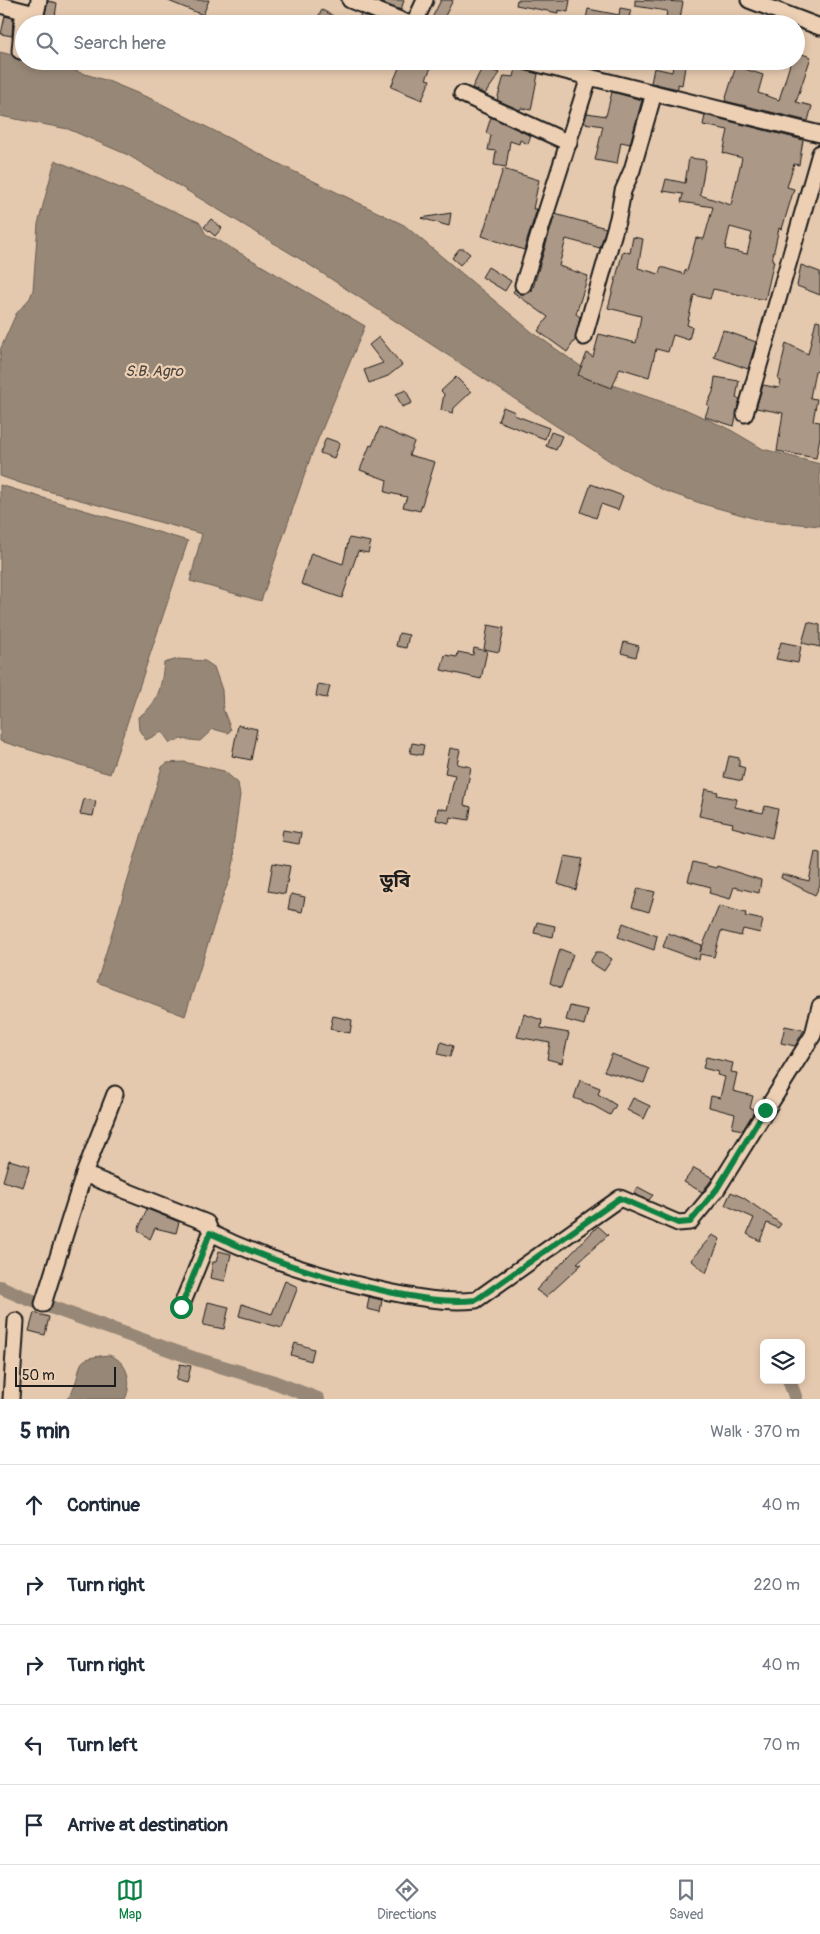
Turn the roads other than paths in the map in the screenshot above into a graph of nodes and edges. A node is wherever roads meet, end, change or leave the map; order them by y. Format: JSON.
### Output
{"nodes":[{"id":1,"x":350,"y":0,"type":"edge"},
{"id":2,"x":425,"y":0,"type":"edge"},
{"id":3,"x":749,"y":0,"type":"edge"},
{"id":4,"x":0,"y":4,"type":"edge"},
{"id":5,"x":38,"y":7,"type":"edge"},
{"id":6,"x":26,"y":15,"type":"edge"},
{"id":7,"x":388,"y":15,"type":"edge"},
{"id":8,"x":418,"y":15,"type":"edge"},
{"id":9,"x":788,"y":15,"type":"edge"},
{"id":10,"x":805,"y":21,"type":"edge"},
{"id":11,"x":820,"y":27,"type":"edge"},
{"id":12,"x":561,"y":70,"type":"edge"},
{"id":13,"x":589,"y":77,"type":"junction"},
{"id":14,"x":462,"y":94,"type":"dead end"},
{"id":15,"x":654,"y":94,"type":"junction"},
{"id":16,"x":820,"y":134,"type":"edge"},
{"id":17,"x":569,"y":143,"type":"junction"},
{"id":18,"x":820,"y":153,"type":"edge"},
{"id":19,"x":523,"y":285,"type":"dead end"},
{"id":20,"x":584,"y":337,"type":"dead end"},
{"id":21,"x":745,"y":414,"type":"dead end"},
{"id":22,"x":820,"y":1006,"type":"edge"},
{"id":23,"x":115,"y":1094,"type":"dead end"},
{"id":24,"x":84,"y":1174,"type":"junction"},
{"id":25,"x":210,"y":1233,"type":"junction"},
{"id":26,"x":43,"y":1304,"type":"dead end"},
{"id":27,"x":181,"y":1307,"type":"dead end"},
{"id":28,"x":16,"y":1321,"type":"dead end"},
{"id":29,"x":11,"y":1399,"type":"edge"}],
"edges":[{"from":1,"to":7,"type":"street"},
{"from":2,"to":8,"type":"street"},
{"from":3,"to":9,"type":"street"},
{"from":4,"to":5,"type":"street"},
{"from":5,"to":6,"type":"street"},
{"from":10,"to":11,"type":"street"},
{"from":12,"to":13,"type":"street"},
{"from":13,"to":15,"type":"street"},
{"from":13,"to":17,"type":"street"},
{"from":14,"to":17,"type":"street"},
{"from":15,"to":16,"type":"street"},
{"from":15,"to":20,"type":"street"},
{"from":17,"to":19,"type":"street"},
{"from":18,"to":21,"type":"street"},
{"from":22,"to":25,"type":"street"},
{"from":23,"to":24,"type":"street"},
{"from":24,"to":25,"type":"street"},
{"from":24,"to":26,"type":"street"},
{"from":25,"to":27,"type":"street"},
{"from":28,"to":29,"type":"street"}]}
